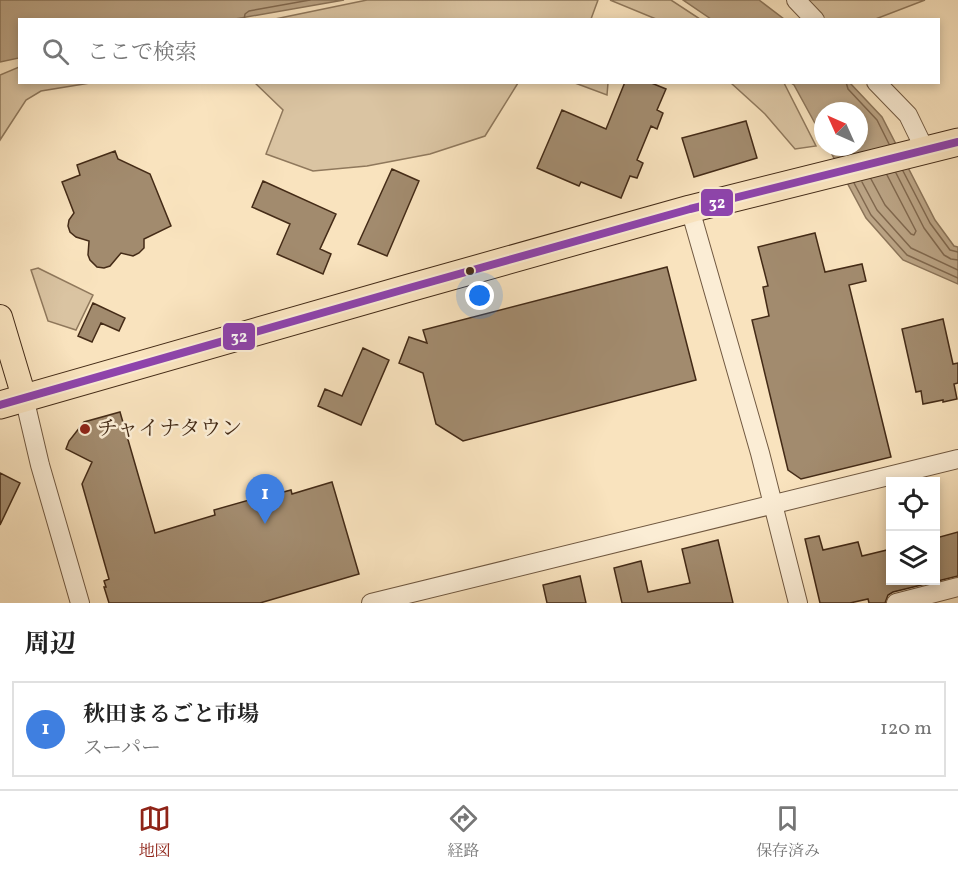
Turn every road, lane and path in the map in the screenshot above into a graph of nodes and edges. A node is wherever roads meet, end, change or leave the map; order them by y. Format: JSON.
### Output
{"nodes":[{"id":1,"x":796,"y":0,"type":"edge"},
{"id":2,"x":813,"y":18,"type":"edge"},
{"id":3,"x":878,"y":84,"type":"edge"},
{"id":4,"x":958,"y":142,"type":"edge"},
{"id":5,"x":920,"y":152,"type":"junction"},
{"id":6,"x":690,"y":209,"type":"junction"},
{"id":7,"x":0,"y":317,"type":"edge"},
{"id":8,"x":12,"y":401,"type":"edge"},
{"id":9,"x":958,"y":459,"type":"edge"},
{"id":10,"x":772,"y":505,"type":"junction"},
{"id":11,"x":958,"y":587,"type":"edge"},
{"id":12,"x":80,"y":603,"type":"edge"},
{"id":13,"x":371,"y":603,"type":"edge"},
{"id":14,"x":798,"y":603,"type":"edge"},
{"id":15,"x":896,"y":603,"type":"edge"}],
"edges":[{"from":1,"to":2,"type":"street"},
{"from":3,"to":5,"type":"street"},
{"from":4,"to":5,"type":"highway"},
{"from":5,"to":6,"type":"highway"},
{"from":6,"to":8,"type":"highway"},
{"from":6,"to":10,"type":"street"},
{"from":7,"to":8,"type":"main road"},
{"from":8,"to":12,"type":"street"},
{"from":9,"to":10,"type":"street"},
{"from":10,"to":13,"type":"street"},
{"from":10,"to":14,"type":"street"},
{"from":11,"to":15,"type":"street"}]}
